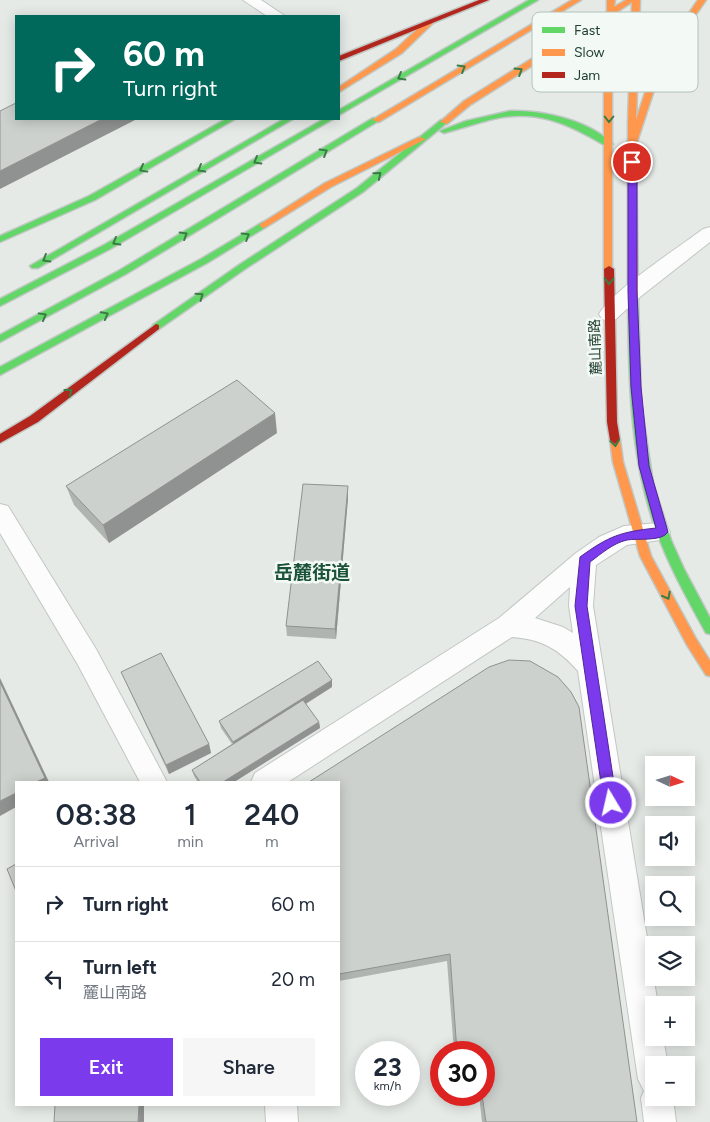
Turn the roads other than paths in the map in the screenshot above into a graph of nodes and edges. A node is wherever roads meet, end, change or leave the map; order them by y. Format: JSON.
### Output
{"nodes":[{"id":1,"x":250,"y":0,"type":"edge"},
{"id":2,"x":460,"y":0,"type":"edge"},
{"id":3,"x":485,"y":0,"type":"edge"},
{"id":4,"x":534,"y":0,"type":"edge"},
{"id":5,"x":577,"y":0,"type":"edge"},
{"id":6,"x":631,"y":0,"type":"edge"},
{"id":7,"x":702,"y":0,"type":"edge"},
{"id":8,"x":557,"y":12,"type":"edge"},
{"id":9,"x":613,"y":12,"type":"edge"},
{"id":10,"x":694,"y":12,"type":"edge"},
{"id":11,"x":275,"y":15,"type":"edge"},
{"id":12,"x":429,"y":23,"type":"junction"},
{"id":13,"x":532,"y":27,"type":"edge"},
{"id":14,"x":340,"y":57,"type":"edge"},
{"id":15,"x":532,"y":62,"type":"edge"},
{"id":16,"x":340,"y":90,"type":"edge"},
{"id":17,"x":609,"y":92,"type":"edge"},
{"id":18,"x":633,"y":92,"type":"edge"},
{"id":19,"x":649,"y":92,"type":"edge"},
{"id":20,"x":340,"y":112,"type":"edge"},
{"id":21,"x":229,"y":120,"type":"edge"},
{"id":22,"x":287,"y":120,"type":"edge"},
{"id":23,"x":327,"y":120,"type":"edge"},
{"id":24,"x":422,"y":139,"type":"junction"},
{"id":25,"x":609,"y":144,"type":"junction"},
{"id":26,"x":632,"y":145,"type":"junction"},
{"id":27,"x":710,"y":233,"type":"edge"},
{"id":28,"x":0,"y":240,"type":"edge"},
{"id":29,"x":24,"y":272,"type":"dead end"},
{"id":30,"x":633,"y":292,"type":"junction"},
{"id":31,"x":0,"y":303,"type":"edge"},
{"id":32,"x":609,"y":314,"type":"junction"},
{"id":33,"x":0,"y":339,"type":"edge"},
{"id":34,"x":0,"y":371,"type":"edge"},
{"id":35,"x":43,"y":412,"type":"junction"},
{"id":36,"x":15,"y":417,"type":"dead end"},
{"id":37,"x":0,"y":439,"type":"edge"},
{"id":38,"x":0,"y":513,"type":"edge"},
{"id":39,"x":651,"y":533,"type":"junction"},
{"id":40,"x":584,"y":560,"type":"junction"},
{"id":41,"x":508,"y":626,"type":"junction"},
{"id":42,"x":710,"y":629,"type":"edge"},
{"id":43,"x":589,"y":665,"type":"junction"},
{"id":44,"x":710,"y":671,"type":"edge"},
{"id":45,"x":153,"y":781,"type":"edge"},
{"id":46,"x":267,"y":781,"type":"edge"},
{"id":47,"x":650,"y":1056,"type":"edge"},
{"id":48,"x":281,"y":1106,"type":"edge"},
{"id":49,"x":658,"y":1106,"type":"edge"},
{"id":50,"x":282,"y":1122,"type":"edge"},
{"id":51,"x":660,"y":1122,"type":"edge"}],
"edges":[{"from":1,"to":11,"type":"street"},
{"from":2,"to":12,"type":"main road"},
{"from":3,"to":12,"type":"main road"},
{"from":4,"to":20,"type":"main road","one_way":true},
{"from":8,"to":5,"type":"main road","one_way":true},
{"from":6,"to":9,"type":"main road"},
{"from":7,"to":10,"type":"main road"},
{"from":12,"to":14,"type":"main road"},
{"from":12,"to":16,"type":"main road"},
{"from":33,"to":13,"type":"main road","one_way":true},
{"from":24,"to":15,"type":"main road","one_way":true},
{"from":17,"to":25,"type":"main road","name":"麓山南路","one_way":true},
{"from":18,"to":26,"type":"main road","name":"麓山南路"},
{"from":19,"to":26,"type":"main road"},
{"from":21,"to":28,"type":"main road","one_way":true},
{"from":22,"to":29,"type":"main road","one_way":true},
{"from":23,"to":31,"type":"main road","one_way":true},
{"from":24,"to":25,"type":"main road"},
{"from":34,"to":24,"type":"main road","one_way":true},
{"from":35,"to":24,"type":"main road","one_way":true},
{"from":25,"to":32,"type":"main road","name":"麓山南路","one_way":true},
{"from":26,"to":30,"type":"main road","name":"麓山南路"},
{"from":27,"to":30,"type":"street"},
{"from":30,"to":32,"type":"street"},
{"from":30,"to":39,"type":"main road","name":"麓山南路"},
{"from":32,"to":39,"type":"main road","name":"麓山南路","one_way":true},
{"from":35,"to":36,"type":"main road"},
{"from":35,"to":37,"type":"main road"},
{"from":38,"to":45,"type":"street"},
{"from":39,"to":40,"type":"street"},
{"from":39,"to":42,"type":"main road","name":"麓山南路"},
{"from":39,"to":44,"type":"main road","name":"麓山南路","one_way":true},
{"from":40,"to":41,"type":"street"},
{"from":40,"to":43,"type":"street"},
{"from":41,"to":43,"type":"street"},
{"from":41,"to":46,"type":"street"},
{"from":43,"to":47,"type":"street"},
{"from":48,"to":50,"type":"street"},
{"from":49,"to":51,"type":"street"}]}
